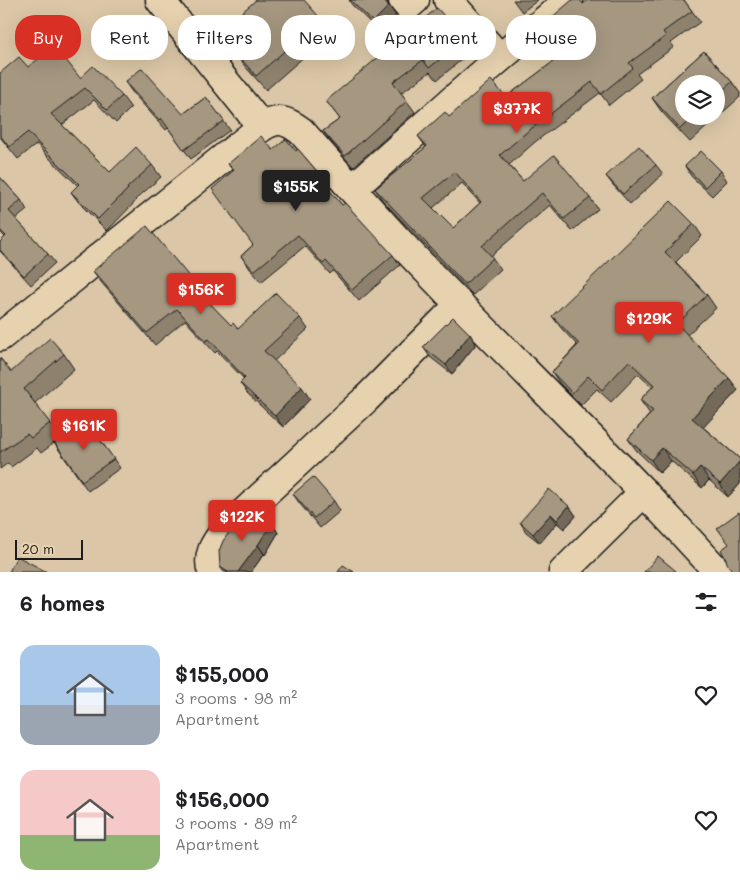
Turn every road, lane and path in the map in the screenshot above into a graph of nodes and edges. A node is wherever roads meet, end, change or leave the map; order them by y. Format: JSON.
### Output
{"nodes":[{"id":1,"x":160,"y":0,"type":"edge"},
{"id":2,"x":448,"y":0,"type":"edge"},
{"id":3,"x":569,"y":0,"type":"edge"},
{"id":4,"x":500,"y":58,"type":"junction"},
{"id":5,"x":262,"y":127,"type":"junction"},
{"id":6,"x":352,"y":189,"type":"junction"},
{"id":7,"x":460,"y":304,"type":"junction"},
{"id":8,"x":0,"y":337,"type":"edge"},
{"id":9,"x":644,"y":492,"type":"junction"},
{"id":10,"x":212,"y":572,"type":"edge"},
{"id":11,"x":562,"y":572,"type":"edge"},
{"id":12,"x":718,"y":572,"type":"edge"}],
"edges":[{"from":1,"to":5,"type":"street"},
{"from":2,"to":4,"type":"street"},
{"from":3,"to":4,"type":"street"},
{"from":4,"to":6,"type":"street"},
{"from":5,"to":6,"type":"street"},
{"from":5,"to":8,"type":"street"},
{"from":6,"to":7,"type":"street"},
{"from":7,"to":9,"type":"street"},
{"from":7,"to":10,"type":"street"},
{"from":9,"to":11,"type":"street"},
{"from":9,"to":12,"type":"street"}]}
